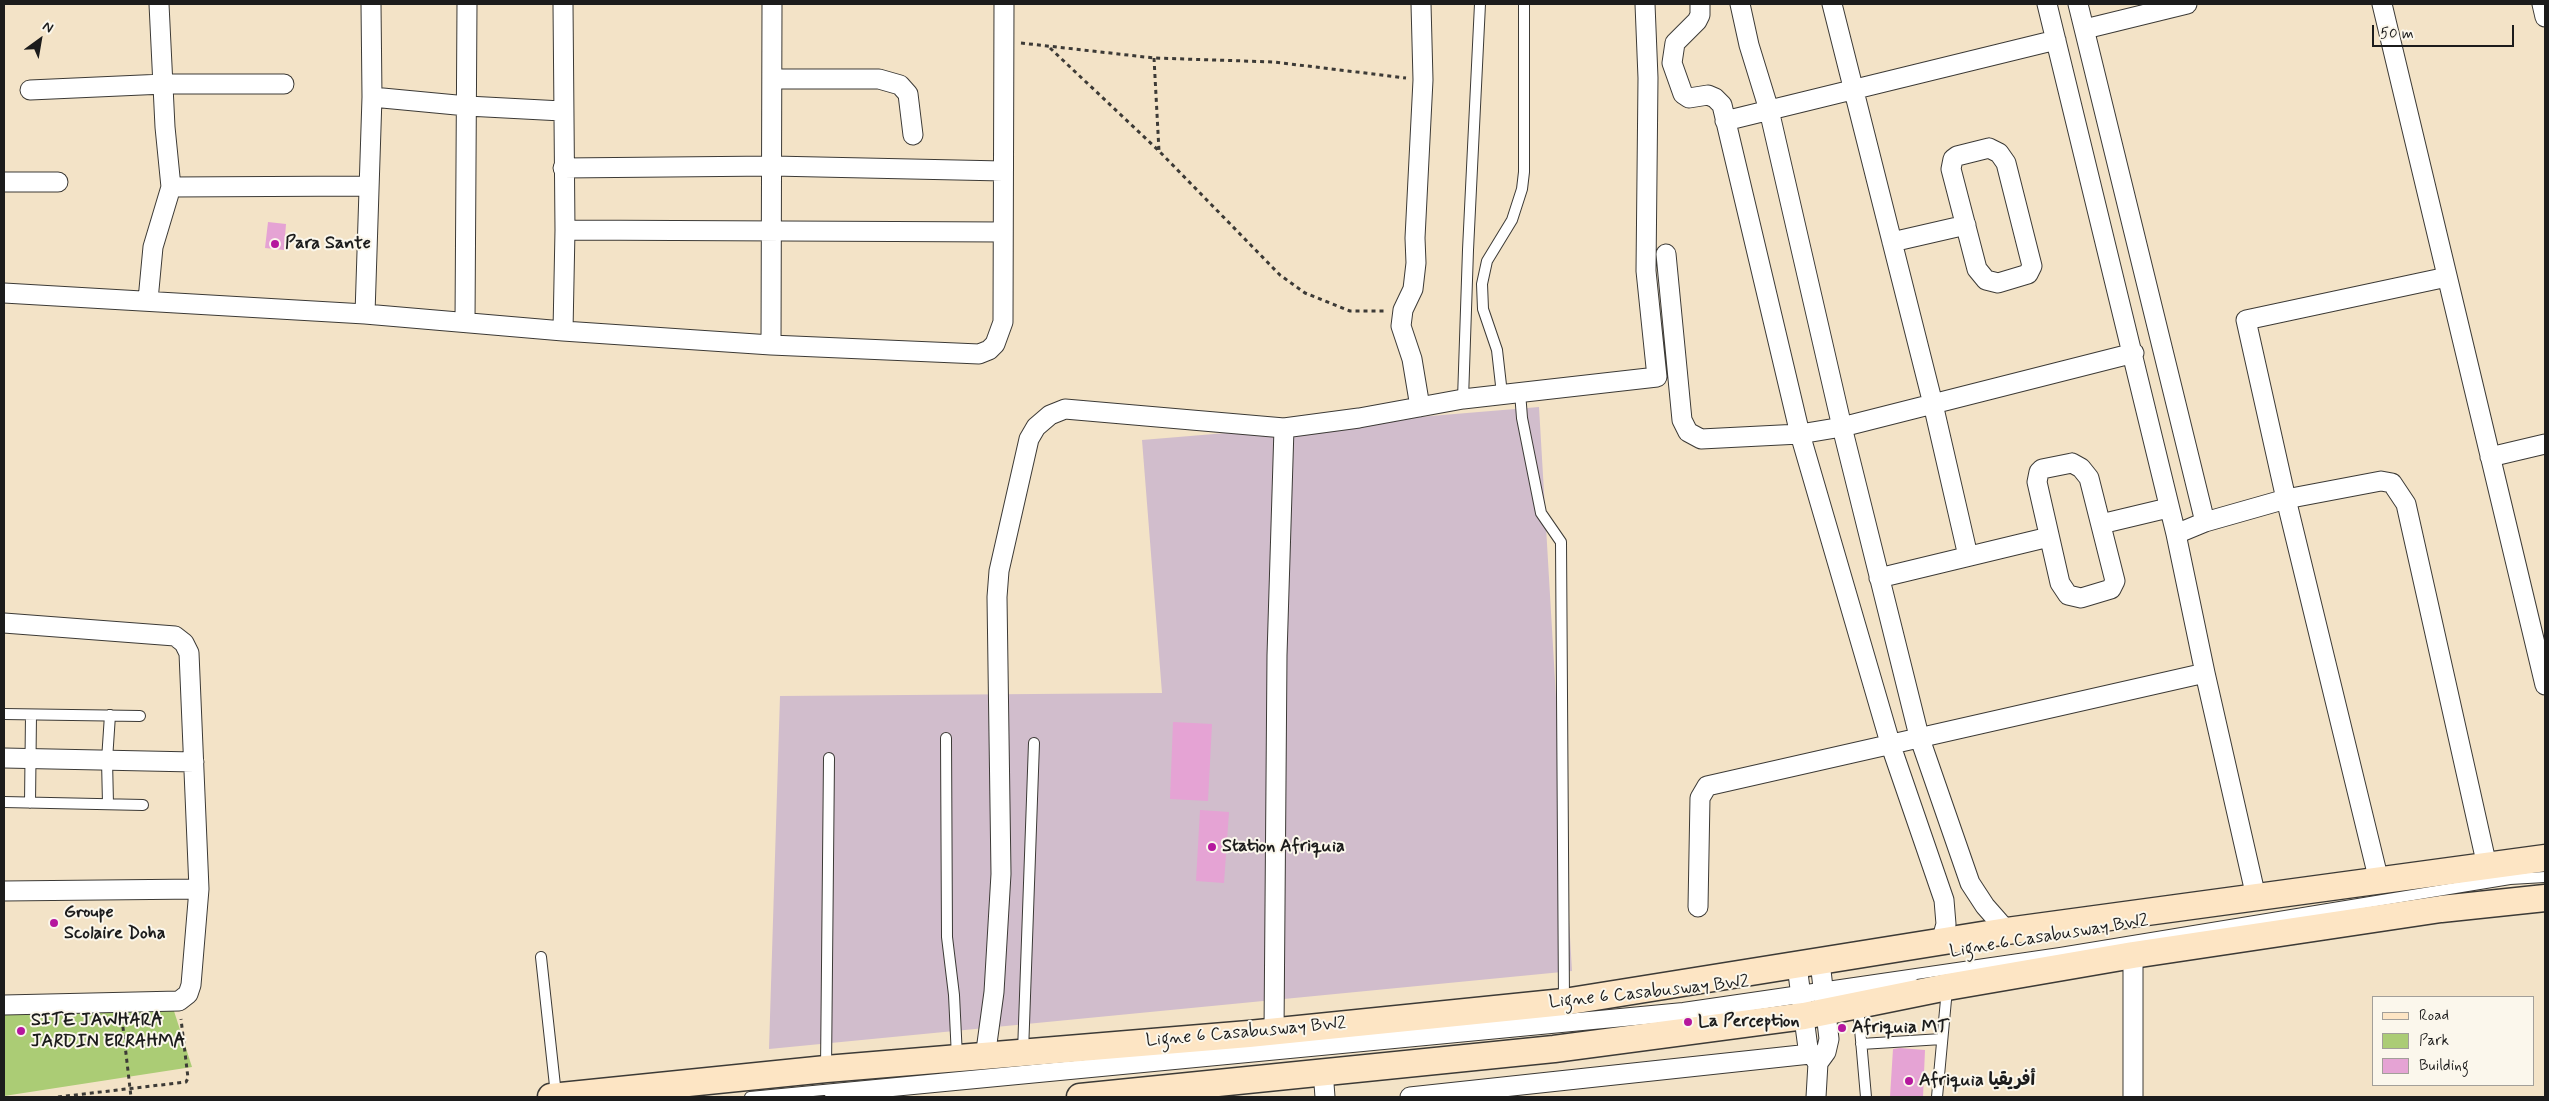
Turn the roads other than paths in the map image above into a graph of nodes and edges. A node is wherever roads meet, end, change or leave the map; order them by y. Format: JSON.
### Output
{"nodes":[{"id":1,"x":159,"y":4,"type":"edge"},
{"id":2,"x":371,"y":4,"type":"edge"},
{"id":3,"x":467,"y":4,"type":"edge"},
{"id":4,"x":563,"y":4,"type":"edge"},
{"id":5,"x":772,"y":4,"type":"edge"},
{"id":6,"x":1004,"y":4,"type":"edge"},
{"id":7,"x":1421,"y":4,"type":"edge"},
{"id":8,"x":1480,"y":4,"type":"edge"},
{"id":9,"x":1524,"y":4,"type":"edge"},
{"id":10,"x":1645,"y":4,"type":"edge"},
{"id":11,"x":1700,"y":4,"type":"edge"},
{"id":12,"x":1740,"y":4,"type":"edge"},
{"id":13,"x":1832,"y":4,"type":"edge"},
{"id":14,"x":2047,"y":4,"type":"edge"},
{"id":15,"x":2078,"y":4,"type":"edge"},
{"id":16,"x":2187,"y":4,"type":"edge"},
{"id":17,"x":2382,"y":4,"type":"edge"},
{"id":18,"x":2542,"y":4,"type":"edge"},
{"id":19,"x":2545,"y":17,"type":"edge"},
{"id":20,"x":2085,"y":29,"type":"junction"},
{"id":21,"x":2056,"y":40,"type":"junction"},
{"id":22,"x":772,"y":79,"type":"junction"},
{"id":23,"x":164,"y":84,"type":"junction"},
{"id":24,"x":284,"y":84,"type":"dead end"},
{"id":25,"x":30,"y":90,"type":"dead end"},
{"id":26,"x":1853,"y":90,"type":"junction"},
{"id":27,"x":372,"y":97,"type":"junction"},
{"id":28,"x":467,"y":106,"type":"junction"},
{"id":29,"x":1769,"y":110,"type":"junction"},
{"id":30,"x":562,"y":111,"type":"junction"},
{"id":31,"x":1725,"y":121,"type":"junction"},
{"id":32,"x":913,"y":135,"type":"dead end"},
{"id":33,"x":773,"y":166,"type":"junction"},
{"id":34,"x":563,"y":168,"type":"junction"},
{"id":35,"x":1003,"y":171,"type":"junction"},
{"id":36,"x":4,"y":182,"type":"edge"},
{"id":37,"x":58,"y":182,"type":"dead end"},
{"id":38,"x":368,"y":186,"type":"junction"},
{"id":39,"x":171,"y":187,"type":"junction"},
{"id":40,"x":1966,"y":225,"type":"junction"},
{"id":41,"x":564,"y":230,"type":"junction"},
{"id":42,"x":773,"y":231,"type":"junction"},
{"id":43,"x":1003,"y":232,"type":"junction"},
{"id":44,"x":1892,"y":242,"type":"junction"},
{"id":45,"x":1666,"y":254,"type":"dead end"},
{"id":46,"x":2447,"y":277,"type":"junction"},
{"id":47,"x":4,"y":292,"type":"edge"},
{"id":48,"x":148,"y":300,"type":"junction"},
{"id":49,"x":365,"y":314,"type":"junction"},
{"id":50,"x":465,"y":322,"type":"junction"},
{"id":51,"x":563,"y":331,"type":"junction"},
{"id":52,"x":771,"y":345,"type":"junction"},
{"id":53,"x":2134,"y":353,"type":"junction"},
{"id":54,"x":1511,"y":393,"type":"junction"},
{"id":55,"x":1463,"y":399,"type":"junction"},
{"id":56,"x":1934,"y":404,"type":"junction"},
{"id":57,"x":1420,"y":407,"type":"junction"},
{"id":58,"x":1842,"y":426,"type":"junction"},
{"id":59,"x":1284,"y":428,"type":"junction"},
{"id":60,"x":1800,"y":434,"type":"junction"},
{"id":61,"x":2545,"y":444,"type":"edge"},
{"id":62,"x":2490,"y":457,"type":"junction"},
{"id":63,"x":2286,"y":499,"type":"junction"},
{"id":64,"x":2168,"y":508,"type":"junction"},
{"id":65,"x":2206,"y":522,"type":"junction"},
{"id":66,"x":2101,"y":524,"type":"junction"},
{"id":67,"x":2176,"y":534,"type":"junction"},
{"id":68,"x":2049,"y":537,"type":"junction"},
{"id":69,"x":1968,"y":556,"type":"junction"},
{"id":70,"x":1879,"y":578,"type":"junction"},
{"id":71,"x":4,"y":623,"type":"edge"},
{"id":72,"x":2205,"y":672,"type":"junction"},
{"id":73,"x":2545,"y":685,"type":"edge"},
{"id":74,"x":4,"y":714,"type":"edge"},
{"id":75,"x":31,"y":715,"type":"junction"},
{"id":76,"x":110,"y":715,"type":"junction"},
{"id":77,"x":140,"y":716,"type":"dead end"},
{"id":78,"x":1919,"y":736,"type":"junction"},
{"id":79,"x":946,"y":738,"type":"dead end"},
{"id":80,"x":1034,"y":743,"type":"dead end"},
{"id":81,"x":1891,"y":746,"type":"junction"},
{"id":82,"x":4,"y":758,"type":"edge"},
{"id":83,"x":31,"y":758,"type":"junction"},
{"id":84,"x":829,"y":758,"type":"dead end"},
{"id":85,"x":107,"y":760,"type":"junction"},
{"id":86,"x":194,"y":762,"type":"junction"},
{"id":87,"x":4,"y":802,"type":"edge"},
{"id":88,"x":30,"y":803,"type":"junction"},
{"id":89,"x":108,"y":804,"type":"junction"},
{"id":90,"x":143,"y":805,"type":"dead end"},
{"id":91,"x":2545,"y":858,"type":"edge"},
{"id":92,"x":2487,"y":866,"type":"junction"},
{"id":93,"x":2545,"y":877,"type":"edge"},
{"id":94,"x":2379,"y":881,"type":"junction"},
{"id":95,"x":1970,"y":883,"type":"junction"},
{"id":96,"x":2545,"y":886,"type":"edge"},
{"id":97,"x":199,"y":889,"type":"junction"},
{"id":98,"x":4,"y":891,"type":"edge"},
{"id":99,"x":1941,"y":891,"type":"junction"},
{"id":100,"x":2256,"y":897,"type":"junction"},
{"id":101,"x":2545,"y":898,"type":"edge"},
{"id":102,"x":1698,"y":907,"type":"dead end"},
{"id":103,"x":2007,"y":931,"type":"junction"},
{"id":104,"x":1941,"y":942,"type":"junction"},
{"id":105,"x":2134,"y":955,"type":"junction"},
{"id":106,"x":541,"y":957,"type":"dead end"},
{"id":107,"x":1947,"y":987,"type":"junction"},
{"id":108,"x":1812,"y":991,"type":"junction"},
{"id":109,"x":1564,"y":1002,"type":"junction"},
{"id":110,"x":4,"y":1005,"type":"edge"},
{"id":111,"x":1858,"y":1006,"type":"junction"},
{"id":112,"x":1274,"y":1032,"type":"junction"},
{"id":113,"x":1942,"y":1039,"type":"junction"},
{"id":114,"x":1861,"y":1044,"type":"junction"},
{"id":115,"x":1023,"y":1054,"type":"junction"},
{"id":116,"x":985,"y":1058,"type":"junction"},
{"id":117,"x":1814,"y":1058,"type":"junction"},
{"id":118,"x":957,"y":1060,"type":"junction"},
{"id":119,"x":826,"y":1069,"type":"junction"},
{"id":120,"x":1323,"y":1071,"type":"junction"},
{"id":121,"x":1493,"y":1093,"type":"edge"},
{"id":122,"x":1467,"y":1095,"type":"edge"},
{"id":123,"x":551,"y":1097,"type":"edge"},
{"id":124,"x":556,"y":1097,"type":"edge"},
{"id":125,"x":750,"y":1097,"type":"edge"},
{"id":126,"x":830,"y":1097,"type":"edge"},
{"id":127,"x":1080,"y":1097,"type":"edge"},
{"id":128,"x":1325,"y":1097,"type":"edge"},
{"id":129,"x":1410,"y":1097,"type":"edge"},
{"id":130,"x":1816,"y":1097,"type":"edge"},
{"id":131,"x":1866,"y":1097,"type":"edge"},
{"id":132,"x":1937,"y":1097,"type":"edge"},
{"id":133,"x":2133,"y":1097,"type":"edge"}],
"edges":[{"from":1,"to":23,"type":"street"},
{"from":2,"to":27,"type":"street"},
{"from":3,"to":28,"type":"street"},
{"from":4,"to":30,"type":"street"},
{"from":5,"to":22,"type":"street"},
{"from":6,"to":35,"type":"street"},
{"from":7,"to":57,"type":"street"},
{"from":8,"to":55,"type":"lane"},
{"from":9,"to":54,"type":"lane"},
{"from":10,"to":54,"type":"street"},
{"from":11,"to":31,"type":"street"},
{"from":12,"to":29,"type":"street"},
{"from":13,"to":26,"type":"street"},
{"from":14,"to":21,"type":"street"},
{"from":15,"to":20,"type":"street"},
{"from":16,"to":20,"type":"street"},
{"from":17,"to":46,"type":"street"},
{"from":18,"to":19,"type":"street"},
{"from":20,"to":65,"type":"street"},
{"from":21,"to":26,"type":"street"},
{"from":21,"to":53,"type":"street"},
{"from":22,"to":32,"type":"street"},
{"from":22,"to":33,"type":"street"},
{"from":23,"to":24,"type":"street"},
{"from":23,"to":25,"type":"street"},
{"from":23,"to":39,"type":"street"},
{"from":26,"to":29,"type":"street"},
{"from":26,"to":44,"type":"street"},
{"from":27,"to":28,"type":"street"},
{"from":27,"to":38,"type":"street"},
{"from":28,"to":30,"type":"street"},
{"from":28,"to":50,"type":"street"},
{"from":29,"to":31,"type":"street"},
{"from":29,"to":58,"type":"street"},
{"from":30,"to":34,"type":"street"},
{"from":31,"to":60,"type":"street"},
{"from":33,"to":34,"type":"street"},
{"from":33,"to":35,"type":"street"},
{"from":33,"to":42,"type":"street"},
{"from":34,"to":41,"type":"street"},
{"from":35,"to":43,"type":"street"},
{"from":36,"to":37,"type":"street"},
{"from":38,"to":39,"type":"street"},
{"from":38,"to":49,"type":"street"},
{"from":39,"to":48,"type":"street"},
{"from":40,"to":40,"type":"street"},
{"from":40,"to":44,"type":"street"},
{"from":41,"to":42,"type":"street"},
{"from":41,"to":51,"type":"street"},
{"from":42,"to":43,"type":"street"},
{"from":42,"to":52,"type":"street"},
{"from":43,"to":52,"type":"street"},
{"from":44,"to":56,"type":"street"},
{"from":45,"to":60,"type":"street"},
{"from":46,"to":62,"type":"street"},
{"from":46,"to":63,"type":"street"},
{"from":47,"to":48,"type":"street"},
{"from":48,"to":49,"type":"street"},
{"from":49,"to":50,"type":"street"},
{"from":50,"to":51,"type":"street"},
{"from":51,"to":52,"type":"street"},
{"from":53,"to":56,"type":"street"},
{"from":53,"to":64,"type":"street"},
{"from":54,"to":55,"type":"street"},
{"from":54,"to":109,"type":"lane"},
{"from":55,"to":57,"type":"street"},
{"from":56,"to":58,"type":"street"},
{"from":56,"to":69,"type":"street"},
{"from":57,"to":59,"type":"street"},
{"from":58,"to":60,"type":"street"},
{"from":58,"to":70,"type":"street"},
{"from":59,"to":112,"type":"street"},
{"from":59,"to":116,"type":"street"},
{"from":60,"to":81,"type":"street"},
{"from":61,"to":62,"type":"street"},
{"from":62,"to":73,"type":"street"},
{"from":63,"to":65,"type":"street"},
{"from":63,"to":92,"type":"street"},
{"from":63,"to":94,"type":"street"},
{"from":64,"to":66,"type":"street"},
{"from":64,"to":67,"type":"street"},
{"from":65,"to":67,"type":"street"},
{"from":66,"to":68,"type":"street"},
{"from":66,"to":68,"type":"street"},
{"from":67,"to":72,"type":"street"},
{"from":68,"to":69,"type":"street"},
{"from":69,"to":70,"type":"street"},
{"from":70,"to":78,"type":"street"},
{"from":71,"to":86,"type":"street"},
{"from":72,"to":78,"type":"street"},
{"from":72,"to":100,"type":"street"},
{"from":74,"to":75,"type":"lane"},
{"from":75,"to":76,"type":"lane"},
{"from":75,"to":83,"type":"lane"},
{"from":76,"to":77,"type":"lane"},
{"from":76,"to":85,"type":"lane"},
{"from":78,"to":81,"type":"street"},
{"from":78,"to":95,"type":"street"},
{"from":79,"to":118,"type":"lane"},
{"from":80,"to":115,"type":"lane"},
{"from":81,"to":99,"type":"street"},
{"from":81,"to":102,"type":"street"},
{"from":82,"to":83,"type":"street"},
{"from":83,"to":85,"type":"street"},
{"from":83,"to":88,"type":"lane"},
{"from":84,"to":119,"type":"lane"},
{"from":85,"to":86,"type":"street"},
{"from":85,"to":89,"type":"lane"},
{"from":86,"to":97,"type":"street"},
{"from":87,"to":88,"type":"lane"},
{"from":88,"to":89,"type":"lane"},
{"from":89,"to":90,"type":"lane"},
{"from":91,"to":92,"type":"main road"},
{"from":92,"to":94,"type":"main road"},
{"from":93,"to":108,"type":"lane","name":"Ligne 6 Casabusway BW2"},
{"from":94,"to":100,"type":"main road"},
{"from":95,"to":99,"type":"street"},
{"from":95,"to":103,"type":"street"},
{"from":96,"to":108,"type":"lane","name":"Ligne 6 Casabusway BW2"},
{"from":97,"to":98,"type":"street"},
{"from":97,"to":110,"type":"street"},
{"from":99,"to":104,"type":"street"},
{"from":100,"to":103,"type":"main road"},
{"from":101,"to":105,"type":"main road"},
{"from":103,"to":104,"type":"main road"},
{"from":104,"to":108,"type":"main road"},
{"from":105,"to":107,"type":"main road"},
{"from":105,"to":133,"type":"street"},
{"from":106,"to":124,"type":"lane"},
{"from":107,"to":111,"type":"main road"},
{"from":107,"to":113,"type":"lane"},
{"from":108,"to":109,"type":"main road"},
{"from":108,"to":111,"type":"main road"},
{"from":108,"to":117,"type":"street"},
{"from":108,"to":120,"type":"main road"},
{"from":108,"to":125,"type":"lane","name":"Ligne 6 Casabusway BW2"},
{"from":108,"to":126,"type":"lane","name":"Ligne 6 Casabusway BW2"},
{"from":109,"to":112,"type":"main road"},
{"from":111,"to":114,"type":"lane"},
{"from":112,"to":115,"type":"main road"},
{"from":113,"to":114,"type":"lane"},
{"from":113,"to":132,"type":"lane"},
{"from":114,"to":131,"type":"lane"},
{"from":115,"to":116,"type":"main road"},
{"from":116,"to":118,"type":"main road"},
{"from":117,"to":121,"type":"street"},
{"from":117,"to":130,"type":"street"},
{"from":118,"to":119,"type":"main road"},
{"from":119,"to":124,"type":"main road"},
{"from":120,"to":127,"type":"main road"},
{"from":120,"to":128,"type":"street"},
{"from":121,"to":122,"type":"street"},
{"from":122,"to":129,"type":"street"},
{"from":123,"to":124,"type":"main road"}]}
